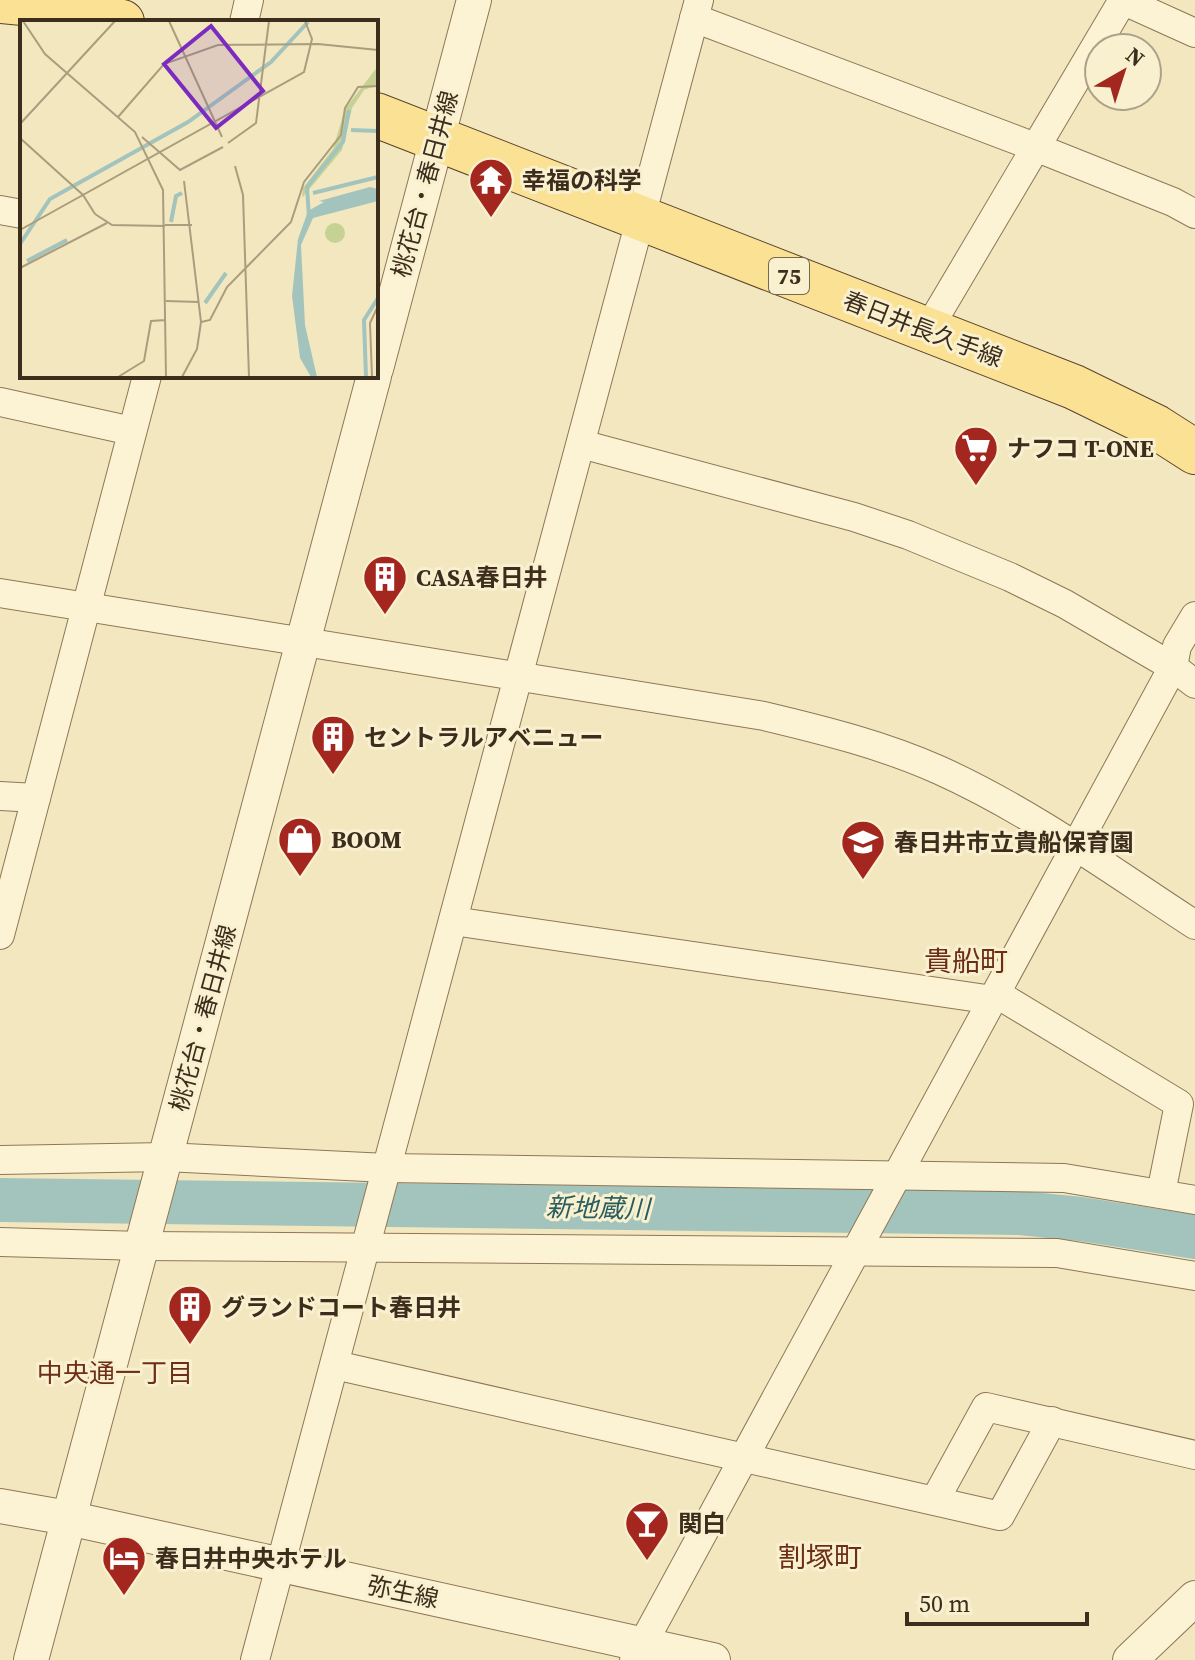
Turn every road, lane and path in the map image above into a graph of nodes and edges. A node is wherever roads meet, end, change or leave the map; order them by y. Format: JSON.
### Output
{"nodes":[{"id":1,"x":249,"y":0,"type":"edge"},
{"id":2,"x":474,"y":0,"type":"edge"},
{"id":3,"x":1123,"y":0,"type":"edge"},
{"id":4,"x":0,"y":1,"type":"edge"},
{"id":5,"x":697,"y":9,"type":"edge"},
{"id":6,"x":113,"y":20,"type":"edge"},
{"id":7,"x":244,"y":20,"type":"edge"},
{"id":8,"x":1195,"y":33,"type":"edge"},
{"id":9,"x":378,"y":116,"type":"edge"},
{"id":10,"x":437,"y":139,"type":"junction"},
{"id":11,"x":1035,"y":147,"type":"junction"},
{"id":12,"x":0,"y":210,"type":"edge"},
{"id":13,"x":20,"y":214,"type":"edge"},
{"id":14,"x":1195,"y":214,"type":"edge"},
{"id":15,"x":639,"y":217,"type":"junction"},
{"id":16,"x":927,"y":331,"type":"junction"},
{"id":17,"x":378,"y":361,"type":"edge"},
{"id":18,"x":146,"y":378,"type":"edge"},
{"id":19,"x":373,"y":378,"type":"edge"},
{"id":20,"x":0,"y":402,"type":"edge"},
{"id":21,"x":132,"y":431,"type":"junction"},
{"id":22,"x":581,"y":444,"type":"junction"},
{"id":23,"x":1195,"y":452,"type":"edge"},
{"id":24,"x":0,"y":593,"type":"edge"},
{"id":25,"x":87,"y":606,"type":"junction"},
{"id":26,"x":1195,"y":616,"type":"edge"},
{"id":27,"x":304,"y":641,"type":"junction"},
{"id":28,"x":1184,"y":675,"type":"edge"},
{"id":29,"x":518,"y":677,"type":"junction"},
{"id":30,"x":0,"y":796,"type":"edge"},
{"id":31,"x":36,"y":798,"type":"junction"},
{"id":32,"x":1077,"y":848,"type":"junction"},
{"id":33,"x":453,"y":921,"type":"junction"},
{"id":34,"x":1195,"y":925,"type":"edge"},
{"id":35,"x":0,"y":935,"type":"edge"},
{"id":36,"x":995,"y":997,"type":"junction"},
{"id":37,"x":0,"y":1160,"type":"edge"},
{"id":38,"x":162,"y":1170,"type":"junction"},
{"id":39,"x":385,"y":1176,"type":"junction"},
{"id":40,"x":893,"y":1182,"type":"junction"},
{"id":41,"x":1161,"y":1193,"type":"junction"},
{"id":42,"x":1195,"y":1200,"type":"edge"},
{"id":43,"x":368,"y":1239,"type":"junction"},
{"id":44,"x":144,"y":1240,"type":"junction"},
{"id":45,"x":0,"y":1242,"type":"edge"},
{"id":46,"x":860,"y":1243,"type":"junction"},
{"id":47,"x":1195,"y":1276,"type":"edge"},
{"id":48,"x":335,"y":1365,"type":"junction"},
{"id":49,"x":1052,"y":1421,"type":"junction"},
{"id":50,"x":1195,"y":1455,"type":"edge"},
{"id":51,"x":742,"y":1458,"type":"junction"},
{"id":52,"x":935,"y":1500,"type":"junction"},
{"id":53,"x":0,"y":1506,"type":"edge"},
{"id":54,"x":68,"y":1518,"type":"junction"},
{"id":55,"x":280,"y":1565,"type":"junction"},
{"id":56,"x":1195,"y":1598,"type":"edge"},
{"id":57,"x":639,"y":1652,"type":"edge"},
{"id":58,"x":31,"y":1660,"type":"edge"},
{"id":59,"x":255,"y":1660,"type":"edge"},
{"id":60,"x":713,"y":1660,"type":"edge"},
{"id":61,"x":1130,"y":1660,"type":"edge"}],
"edges":[{"from":1,"to":7,"type":"street"},
{"from":2,"to":10,"type":"street","name":"桃花台・春日井線"},
{"from":3,"to":8,"type":"street"},
{"from":3,"to":11,"type":"street"},
{"from":4,"to":6,"type":"main road"},
{"from":5,"to":11,"type":"street"},
{"from":5,"to":15,"type":"street"},
{"from":9,"to":10,"type":"main road","name":"春日井長久手線","number":"75"},
{"from":10,"to":15,"type":"main road","name":"春日井長久手線","number":"75"},
{"from":10,"to":17,"type":"street","name":"桃花台・春日井線"},
{"from":11,"to":14,"type":"street"},
{"from":11,"to":16,"type":"street"},
{"from":12,"to":13,"type":"street"},
{"from":15,"to":16,"type":"main road","name":"春日井長久手線","number":"75"},
{"from":15,"to":22,"type":"street"},
{"from":16,"to":23,"type":"main road","name":"春日井長久手線","number":"75"},
{"from":18,"to":21,"type":"street"},
{"from":19,"to":27,"type":"street","name":"桃花台・春日井線"},
{"from":20,"to":21,"type":"street"},
{"from":21,"to":25,"type":"street"},
{"from":22,"to":28,"type":"street"},
{"from":22,"to":29,"type":"street"},
{"from":24,"to":25,"type":"street"},
{"from":25,"to":27,"type":"street"},
{"from":25,"to":31,"type":"street"},
{"from":26,"to":28,"type":"street"},
{"from":27,"to":29,"type":"street"},
{"from":27,"to":38,"type":"street","name":"桃花台・春日井線"},
{"from":28,"to":32,"type":"street"},
{"from":29,"to":32,"type":"street"},
{"from":29,"to":33,"type":"street"},
{"from":30,"to":31,"type":"street"},
{"from":31,"to":35,"type":"street"},
{"from":32,"to":34,"type":"street"},
{"from":32,"to":36,"type":"street"},
{"from":33,"to":36,"type":"street"},
{"from":33,"to":39,"type":"street"},
{"from":36,"to":40,"type":"street"},
{"from":36,"to":41,"type":"street"},
{"from":37,"to":38,"type":"street"},
{"from":38,"to":39,"type":"street"},
{"from":38,"to":44,"type":"street","name":"桃花台・春日井線"},
{"from":39,"to":40,"type":"street"},
{"from":39,"to":43,"type":"street"},
{"from":40,"to":41,"type":"street"},
{"from":40,"to":46,"type":"street"},
{"from":41,"to":42,"type":"street"},
{"from":43,"to":44,"type":"street"},
{"from":43,"to":46,"type":"street"},
{"from":43,"to":48,"type":"street"},
{"from":44,"to":45,"type":"street"},
{"from":44,"to":54,"type":"street","name":"桃花台・春日井線"},
{"from":46,"to":47,"type":"street"},
{"from":46,"to":51,"type":"street"},
{"from":48,"to":51,"type":"street"},
{"from":48,"to":55,"type":"street"},
{"from":49,"to":50,"type":"street"},
{"from":49,"to":52,"type":"street"},
{"from":49,"to":52,"type":"street"},
{"from":51,"to":52,"type":"street"},
{"from":51,"to":57,"type":"street"},
{"from":53,"to":54,"type":"street","name":"弥生線"},
{"from":54,"to":55,"type":"street","name":"弥生線"},
{"from":54,"to":58,"type":"street","name":"桃花台・春日井線"},
{"from":55,"to":57,"type":"street","name":"弥生線"},
{"from":55,"to":59,"type":"street"},
{"from":56,"to":61,"type":"street"},
{"from":57,"to":60,"type":"street","name":"弥生線"}]}
